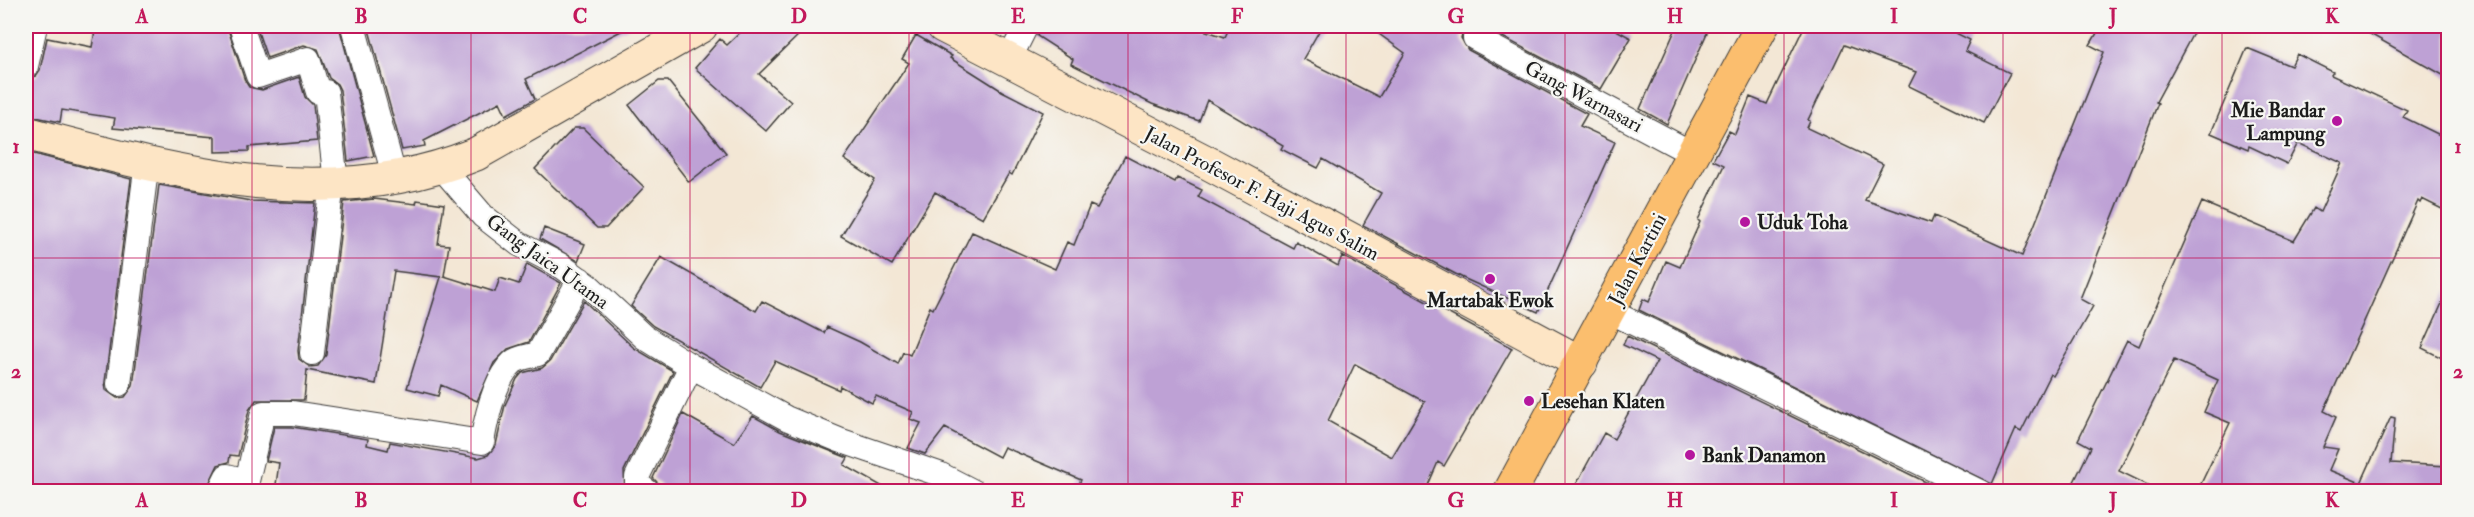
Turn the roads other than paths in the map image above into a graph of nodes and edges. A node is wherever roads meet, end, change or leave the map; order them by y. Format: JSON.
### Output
{"nodes":[{"id":1,"x":35,"y":26,"type":"edge"},
{"id":2,"x":241,"y":26,"type":"edge"},
{"id":3,"x":353,"y":26,"type":"edge"},
{"id":4,"x":700,"y":26,"type":"edge"},
{"id":5,"x":943,"y":26,"type":"edge"},
{"id":6,"x":1026,"y":26,"type":"edge"},
{"id":7,"x":1762,"y":26,"type":"edge"},
{"id":8,"x":1475,"y":38,"type":"dead end"},
{"id":9,"x":1009,"y":60,"type":"junction"},
{"id":10,"x":26,"y":66,"type":"edge"},
{"id":11,"x":26,"y":133,"type":"edge"},
{"id":12,"x":1693,"y":154,"type":"junction"},
{"id":13,"x":147,"y":162,"type":"junction"},
{"id":14,"x":442,"y":168,"type":"junction"},
{"id":15,"x":395,"y":179,"type":"junction"},
{"id":16,"x":334,"y":183,"type":"junction"},
{"id":17,"x":580,"y":279,"type":"junction"},
{"id":18,"x":1609,"y":310,"type":"junction"},
{"id":19,"x":312,"y":353,"type":"dead end"},
{"id":20,"x":1581,"y":363,"type":"junction"},
{"id":21,"x":691,"y":366,"type":"junction"},
{"id":22,"x":119,"y":384,"type":"dead end"},
{"id":23,"x":636,"y":487,"type":"edge"},
{"id":24,"x":219,"y":492,"type":"edge"},
{"id":25,"x":974,"y":492,"type":"edge"},
{"id":26,"x":1510,"y":492,"type":"edge"},
{"id":27,"x":1980,"y":492,"type":"edge"}],
"edges":[{"from":1,"to":10,"type":"street"},
{"from":2,"to":16,"type":"street"},
{"from":3,"to":15,"type":"street"},
{"from":4,"to":14,"type":"main road"},
{"from":5,"to":9,"type":"main road","name":"Jalan Profesor F. Haji Agus Salim"},
{"from":6,"to":9,"type":"street"},
{"from":7,"to":12,"type":"highway","name":"Jalan Kartini"},
{"from":8,"to":12,"type":"street","name":"Gang Warnasari"},
{"from":9,"to":20,"type":"main road","name":"Jalan Profesor F. Haji Agus Salim"},
{"from":11,"to":13,"type":"main road"},
{"from":12,"to":18,"type":"highway","name":"Jalan Kartini"},
{"from":13,"to":16,"type":"main road"},
{"from":13,"to":22,"type":"street"},
{"from":14,"to":15,"type":"main road"},
{"from":14,"to":17,"type":"street","name":"Gang Jaica Utama"},
{"from":15,"to":16,"type":"main road"},
{"from":16,"to":19,"type":"street"},
{"from":17,"to":21,"type":"street","name":"Gang Jaica Utama"},
{"from":17,"to":24,"type":"street"},
{"from":18,"to":20,"type":"highway","name":"Jalan Kartini"},
{"from":18,"to":27,"type":"street"},
{"from":20,"to":26,"type":"highway","name":"Jalan Kartini"},
{"from":21,"to":23,"type":"street"},
{"from":21,"to":25,"type":"street","name":"Gang Jaica Utama"}]}
